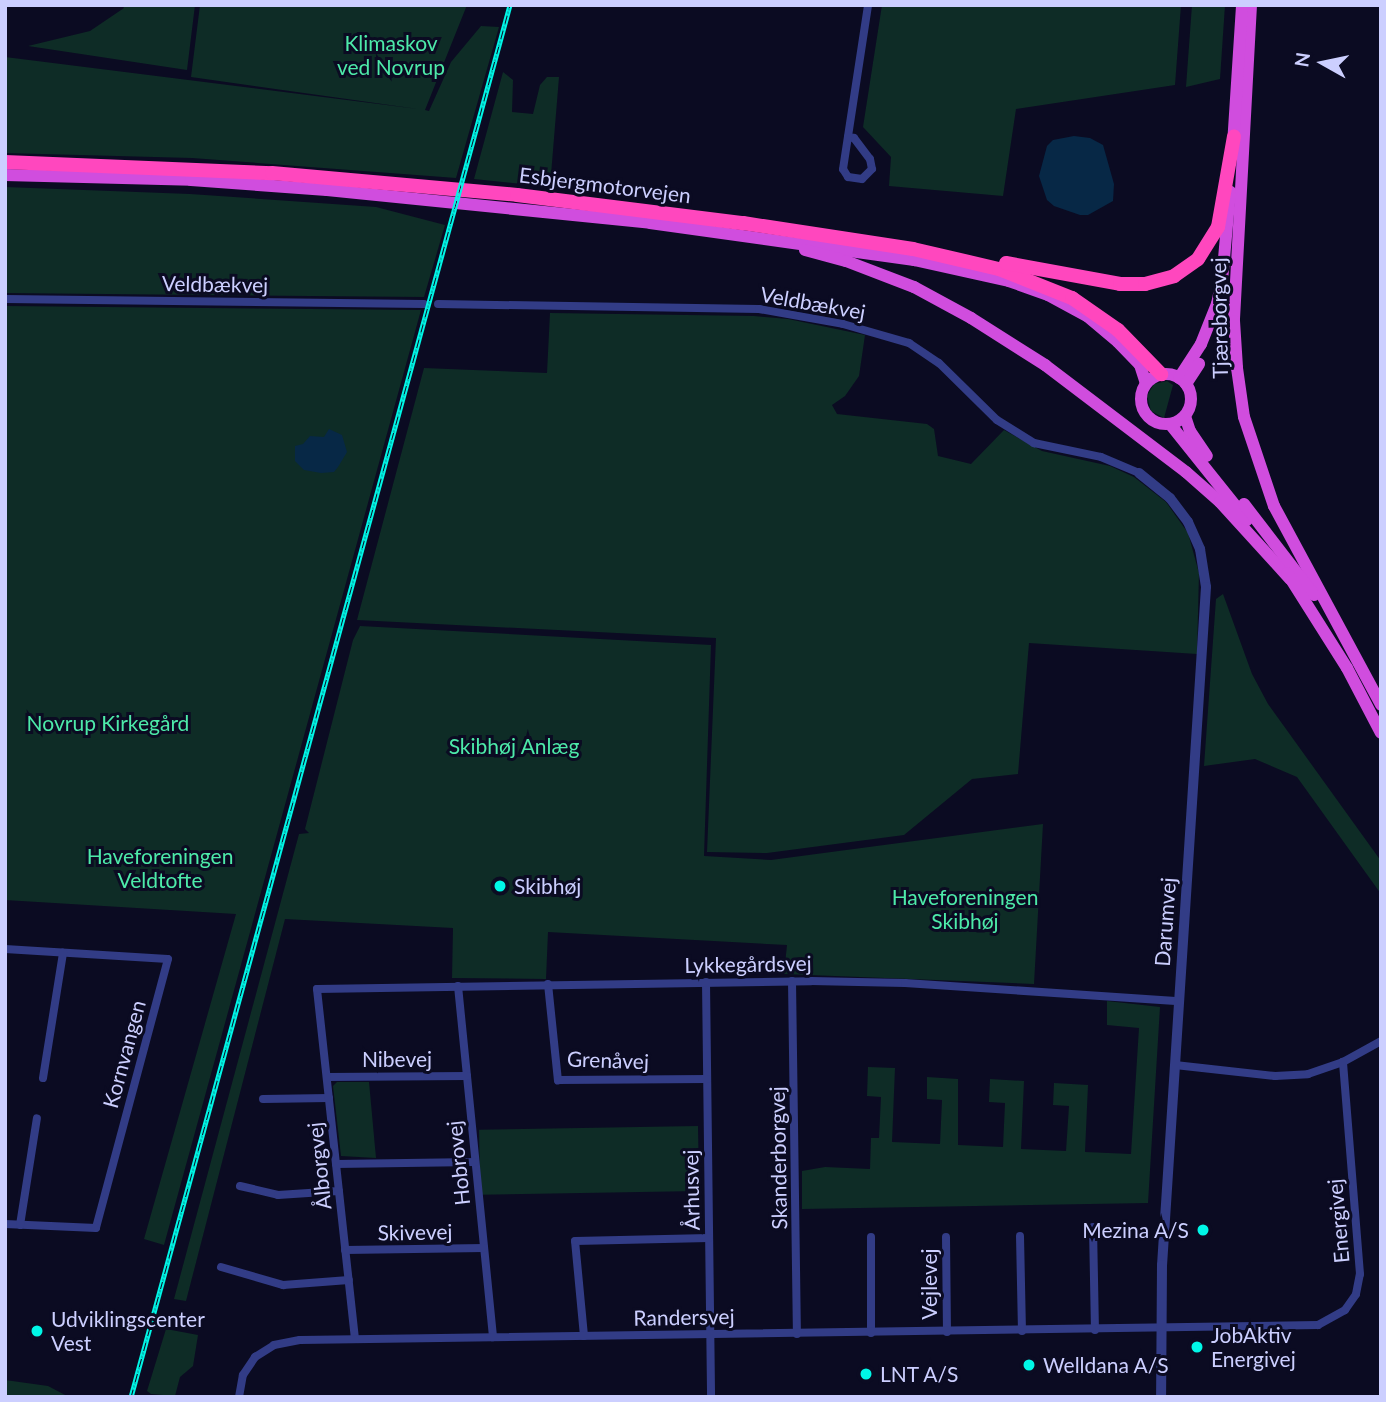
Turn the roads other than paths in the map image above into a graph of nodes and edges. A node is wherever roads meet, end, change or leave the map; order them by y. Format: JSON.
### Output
{"nodes":[{"id":1,"x":868,"y":5,"type":"edge"},
{"id":2,"x":1242,"y":5,"type":"edge"},
{"id":3,"x":1251,"y":5,"type":"edge"},
{"id":4,"x":1234,"y":136,"type":"junction"},
{"id":5,"x":848,"y":137,"type":"junction"},
{"id":6,"x":5,"y":162,"type":"edge"},
{"id":7,"x":5,"y":174,"type":"edge"},
{"id":8,"x":1237,"y":234,"type":"junction"},
{"id":9,"x":740,"y":235,"type":"junction"},
{"id":10,"x":913,"y":249,"type":"junction"},
{"id":11,"x":5,"y":299,"type":"edge"},
{"id":12,"x":424,"y":304,"type":"dead end"},
{"id":13,"x":438,"y":304,"type":"dead end"},
{"id":14,"x":1161,"y":374,"type":"junction"},
{"id":15,"x":1182,"y":381,"type":"junction"},
{"id":16,"x":1146,"y":383,"type":"junction"},
{"id":17,"x":1185,"y":416,"type":"junction"},
{"id":18,"x":1170,"y":424,"type":"junction"},
{"id":19,"x":1139,"y":473,"type":"joint"},
{"id":20,"x":1290,"y":579,"type":"junction"},
{"id":21,"x":1351,"y":646,"type":"junction"},
{"id":22,"x":1381,"y":705,"type":"edge"},
{"id":23,"x":1381,"y":733,"type":"edge"},
{"id":24,"x":5,"y":949,"type":"edge"},
{"id":25,"x":63,"y":953,"type":"junction"},
{"id":26,"x":792,"y":981,"type":"junction"},
{"id":27,"x":706,"y":982,"type":"junction"},
{"id":28,"x":548,"y":984,"type":"junction"},
{"id":29,"x":458,"y":986,"type":"junction"},
{"id":30,"x":317,"y":989,"type":"joint"},
{"id":31,"x":1179,"y":1001,"type":"junction"},
{"id":32,"x":1381,"y":1041,"type":"edge"},
{"id":33,"x":1343,"y":1062,"type":"junction"},
{"id":34,"x":1175,"y":1065,"type":"junction"},
{"id":35,"x":467,"y":1076,"type":"junction"},
{"id":36,"x":327,"y":1077,"type":"junction"},
{"id":37,"x":43,"y":1078,"type":"dead end"},
{"id":38,"x":707,"y":1079,"type":"junction"},
{"id":39,"x":329,"y":1098,"type":"junction"},
{"id":40,"x":263,"y":1099,"type":"dead end"},
{"id":41,"x":37,"y":1118,"type":"dead end"},
{"id":42,"x":475,"y":1162,"type":"junction"},
{"id":43,"x":336,"y":1164,"type":"junction"},
{"id":44,"x":240,"y":1186,"type":"dead end"},
{"id":45,"x":339,"y":1191,"type":"junction"},
{"id":46,"x":5,"y":1224,"type":"edge"},
{"id":47,"x":20,"y":1225,"type":"junction"},
{"id":48,"x":1093,"y":1227,"type":"dead end"},
{"id":49,"x":1020,"y":1236,"type":"dead end"},
{"id":50,"x":871,"y":1237,"type":"dead end"},
{"id":51,"x":946,"y":1237,"type":"dead end"},
{"id":52,"x":709,"y":1238,"type":"junction"},
{"id":53,"x":484,"y":1248,"type":"junction"},
{"id":54,"x":345,"y":1250,"type":"junction"},
{"id":55,"x":221,"y":1267,"type":"dead end"},
{"id":56,"x":349,"y":1280,"type":"junction"},
{"id":57,"x":1161,"y":1329,"type":"junction"},
{"id":58,"x":1095,"y":1330,"type":"junction"},
{"id":59,"x":1022,"y":1331,"type":"junction"},
{"id":60,"x":947,"y":1332,"type":"junction"},
{"id":61,"x":871,"y":1333,"type":"junction"},
{"id":62,"x":797,"y":1334,"type":"junction"},
{"id":63,"x":710,"y":1335,"type":"junction"},
{"id":64,"x":584,"y":1336,"type":"junction"},
{"id":65,"x":493,"y":1337,"type":"junction"},
{"id":66,"x":355,"y":1339,"type":"junction"},
{"id":67,"x":239,"y":1397,"type":"edge"},
{"id":68,"x":711,"y":1397,"type":"edge"},
{"id":69,"x":1161,"y":1397,"type":"edge"}],
"edges":[{"from":1,"to":5,"type":"street"},
{"from":2,"to":4,"type":"highway"},
{"from":3,"to":8,"type":"highway","name":"Tjæreborgvej"},
{"from":4,"to":10,"type":"highway"},
{"from":4,"to":15,"type":"highway"},
{"from":5,"to":5,"type":"street"},
{"from":6,"to":10,"type":"highway","name":"Esbjergmotorvejen"},
{"from":7,"to":9,"type":"highway","name":"Esbjergmotorvejen"},
{"from":8,"to":15,"type":"highway"},
{"from":8,"to":21,"type":"highway","name":"Tjæreborgvej"},
{"from":9,"to":16,"type":"highway","name":"Esbjergmotorvejen"},
{"from":9,"to":20,"type":"highway"},
{"from":10,"to":14,"type":"highway","name":"Esbjergmotorvejen"},
{"from":11,"to":12,"type":"street","name":"Veldbækvej"},
{"from":13,"to":19,"type":"street","name":"Veldbækvej"},
{"from":14,"to":15,"type":"highway"},
{"from":14,"to":16,"type":"highway"},
{"from":15,"to":17,"type":"highway"},
{"from":16,"to":18,"type":"highway"},
{"from":17,"to":18,"type":"highway"},
{"from":17,"to":21,"type":"highway","name":"Tjæreborgvej"},
{"from":18,"to":20,"type":"highway"},
{"from":19,"to":31,"type":"street","name":"Darumvej"},
{"from":20,"to":23,"type":"highway"},
{"from":21,"to":22,"type":"highway","name":"Tjæreborgvej"},
{"from":24,"to":25,"type":"street","name":"Kornvangen"},
{"from":25,"to":37,"type":"street"},
{"from":25,"to":47,"type":"street","name":"Kornvangen"},
{"from":26,"to":27,"type":"street","name":"Lykkegårdsvej"},
{"from":26,"to":31,"type":"street","name":"Lykkegårdsvej"},
{"from":26,"to":62,"type":"street","name":"Skanderborgvej"},
{"from":27,"to":28,"type":"street","name":"Lykkegårdsvej"},
{"from":27,"to":38,"type":"street","name":"Århusvej"},
{"from":28,"to":29,"type":"street","name":"Lykkegårdsvej"},
{"from":28,"to":38,"type":"street","name":"Grenåvej"},
{"from":29,"to":30,"type":"street","name":"Lykkegårdsvej"},
{"from":29,"to":35,"type":"street","name":"Hobrovej"},
{"from":30,"to":36,"type":"street","name":"Ålborgvej"},
{"from":31,"to":34,"type":"street","name":"Darumvej"},
{"from":32,"to":33,"type":"street"},
{"from":33,"to":34,"type":"street"},
{"from":33,"to":57,"type":"street","name":"Energivej"},
{"from":34,"to":57,"type":"street","name":"Darumvej"},
{"from":35,"to":36,"type":"street","name":"Nibevej"},
{"from":35,"to":42,"type":"street","name":"Hobrovej"},
{"from":36,"to":39,"type":"street","name":"Ålborgvej"},
{"from":38,"to":52,"type":"street","name":"Århusvej"},
{"from":39,"to":40,"type":"street"},
{"from":39,"to":43,"type":"street","name":"Ålborgvej"},
{"from":41,"to":47,"type":"street"},
{"from":42,"to":43,"type":"street"},
{"from":42,"to":53,"type":"street","name":"Hobrovej"},
{"from":43,"to":45,"type":"street","name":"Ålborgvej"},
{"from":44,"to":45,"type":"street"},
{"from":45,"to":54,"type":"street","name":"Ålborgvej"},
{"from":46,"to":47,"type":"street","name":"Kornvangen"},
{"from":48,"to":58,"type":"street"},
{"from":49,"to":59,"type":"street"},
{"from":50,"to":61,"type":"street"},
{"from":51,"to":60,"type":"street","name":"Vejlevej"},
{"from":52,"to":63,"type":"street","name":"Århusvej"},
{"from":52,"to":64,"type":"street"},
{"from":53,"to":54,"type":"street","name":"Skivevej"},
{"from":53,"to":65,"type":"street","name":"Hobrovej"},
{"from":54,"to":56,"type":"street","name":"Ålborgvej"},
{"from":55,"to":56,"type":"street"},
{"from":56,"to":66,"type":"street","name":"Ålborgvej"},
{"from":57,"to":58,"type":"street","name":"Randersvej"},
{"from":57,"to":69,"type":"street","name":"Darumvej"},
{"from":58,"to":59,"type":"street","name":"Randersvej"},
{"from":59,"to":60,"type":"street","name":"Randersvej"},
{"from":60,"to":61,"type":"street","name":"Randersvej"},
{"from":61,"to":62,"type":"street","name":"Randersvej"},
{"from":62,"to":63,"type":"street","name":"Randersvej"},
{"from":63,"to":64,"type":"street","name":"Randersvej"},
{"from":63,"to":68,"type":"street","name":"Århusvej"},
{"from":64,"to":65,"type":"street","name":"Randersvej"},
{"from":65,"to":66,"type":"street","name":"Randersvej"},
{"from":66,"to":67,"type":"street","name":"Randersvej"}]}
